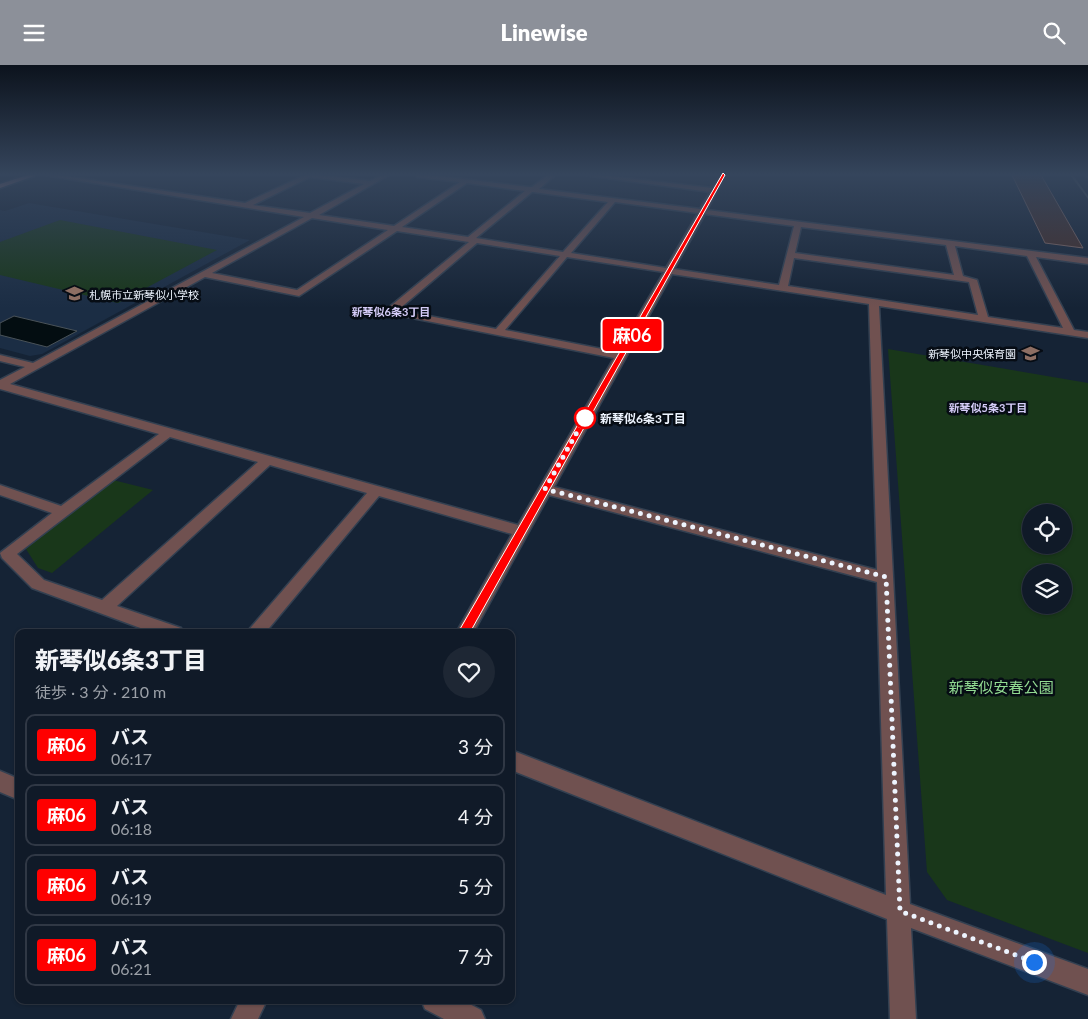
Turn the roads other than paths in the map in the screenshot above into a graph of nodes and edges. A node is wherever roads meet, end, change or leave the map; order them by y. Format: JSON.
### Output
{"nodes":[{"id":1,"x":302,"y":220,"type":"edge"},
{"id":2,"x":340,"y":220,"type":"edge"},
{"id":3,"x":408,"y":220,"type":"edge"},
{"id":4,"x":497,"y":220,"type":"edge"},
{"id":5,"x":596,"y":220,"type":"edge"},
{"id":6,"x":697,"y":220,"type":"edge"},
{"id":7,"x":765,"y":220,"type":"edge"},
{"id":8,"x":798,"y":224,"type":"junction"},
{"id":9,"x":395,"y":228,"type":"junction"},
{"id":10,"x":472,"y":240,"type":"junction"},
{"id":11,"x":950,"y":243,"type":"junction"},
{"id":12,"x":565,"y":254,"type":"junction"},
{"id":13,"x":1030,"y":254,"type":"junction"},
{"id":14,"x":790,"y":255,"type":"junction"},
{"id":15,"x":1088,"y":261,"type":"edge"},
{"id":16,"x":668,"y":270,"type":"junction"},
{"id":17,"x":202,"y":274,"type":"junction"},
{"id":18,"x":959,"y":279,"type":"junction"},
{"id":19,"x":783,"y":288,"type":"junction"},
{"id":20,"x":874,"y":302,"type":"junction"},
{"id":21,"x":984,"y":319,"type":"junction"},
{"id":22,"x":498,"y":331,"type":"junction"},
{"id":23,"x":1070,"y":332,"type":"junction"},
{"id":24,"x":1088,"y":335,"type":"edge"},
{"id":25,"x":620,"y":356,"type":"junction"},
{"id":26,"x":0,"y":357,"type":"edge"},
{"id":27,"x":34,"y":366,"type":"junction"},
{"id":28,"x":0,"y":385,"type":"edge"},
{"id":29,"x":169,"y":432,"type":"junction"},
{"id":30,"x":268,"y":460,"type":"junction"},
{"id":31,"x":545,"y":489,"type":"junction"},
{"id":32,"x":0,"y":490,"type":"edge"},
{"id":33,"x":377,"y":490,"type":"junction"},
{"id":34,"x":61,"y":511,"type":"junction"},
{"id":35,"x":521,"y":531,"type":"junction"},
{"id":36,"x":886,"y":577,"type":"junction"},
{"id":37,"x":106,"y":606,"type":"junction"},
{"id":38,"x":165,"y":629,"type":"edge"},
{"id":39,"x":257,"y":629,"type":"edge"},
{"id":40,"x":466,"y":629,"type":"edge"},
{"id":41,"x":515,"y":761,"type":"edge"},
{"id":42,"x":0,"y":781,"type":"edge"},
{"id":43,"x":15,"y":788,"type":"edge"},
{"id":44,"x":900,"y":911,"type":"junction"},
{"id":45,"x":1088,"y":982,"type":"edge"},
{"id":46,"x":252,"y":1004,"type":"edge"},
{"id":47,"x":442,"y":1004,"type":"edge"},
{"id":48,"x":244,"y":1019,"type":"edge"},
{"id":49,"x":472,"y":1019,"type":"edge"},
{"id":50,"x":904,"y":1019,"type":"edge"}],
"edges":[{"from":1,"to":17,"type":"street"},
{"from":2,"to":9,"type":"street"},
{"from":3,"to":9,"type":"street"},
{"from":4,"to":10,"type":"street"},
{"from":5,"to":12,"type":"street"},
{"from":6,"to":16,"type":"street"},
{"from":7,"to":8,"type":"street"},
{"from":8,"to":11,"type":"street"},
{"from":8,"to":14,"type":"street"},
{"from":9,"to":10,"type":"street"},
{"from":9,"to":17,"type":"street"},
{"from":10,"to":12,"type":"street"},
{"from":10,"to":22,"type":"street"},
{"from":11,"to":13,"type":"street"},
{"from":11,"to":18,"type":"street"},
{"from":12,"to":16,"type":"street"},
{"from":12,"to":22,"type":"street"},
{"from":13,"to":15,"type":"street"},
{"from":13,"to":23,"type":"street"},
{"from":14,"to":18,"type":"street"},
{"from":14,"to":19,"type":"street"},
{"from":16,"to":19,"type":"street"},
{"from":16,"to":25,"type":"street"},
{"from":17,"to":27,"type":"street"},
{"from":18,"to":21,"type":"street"},
{"from":19,"to":20,"type":"street"},
{"from":20,"to":21,"type":"street"},
{"from":20,"to":36,"type":"street"},
{"from":21,"to":23,"type":"street"},
{"from":22,"to":25,"type":"street"},
{"from":23,"to":24,"type":"street"},
{"from":25,"to":31,"type":"street"},
{"from":26,"to":27,"type":"street"},
{"from":27,"to":28,"type":"street"},
{"from":28,"to":29,"type":"street"},
{"from":29,"to":30,"type":"street"},
{"from":29,"to":34,"type":"street"},
{"from":30,"to":33,"type":"street"},
{"from":30,"to":37,"type":"street"},
{"from":31,"to":35,"type":"street"},
{"from":31,"to":36,"type":"street"},
{"from":32,"to":34,"type":"street"},
{"from":33,"to":35,"type":"street"},
{"from":33,"to":39,"type":"street"},
{"from":34,"to":37,"type":"street"},
{"from":35,"to":40,"type":"street"},
{"from":36,"to":44,"type":"street"},
{"from":37,"to":38,"type":"street"},
{"from":41,"to":44,"type":"street"},
{"from":42,"to":43,"type":"street"},
{"from":44,"to":45,"type":"street"},
{"from":44,"to":50,"type":"street"},
{"from":46,"to":48,"type":"street"},
{"from":47,"to":49,"type":"street"}]}
